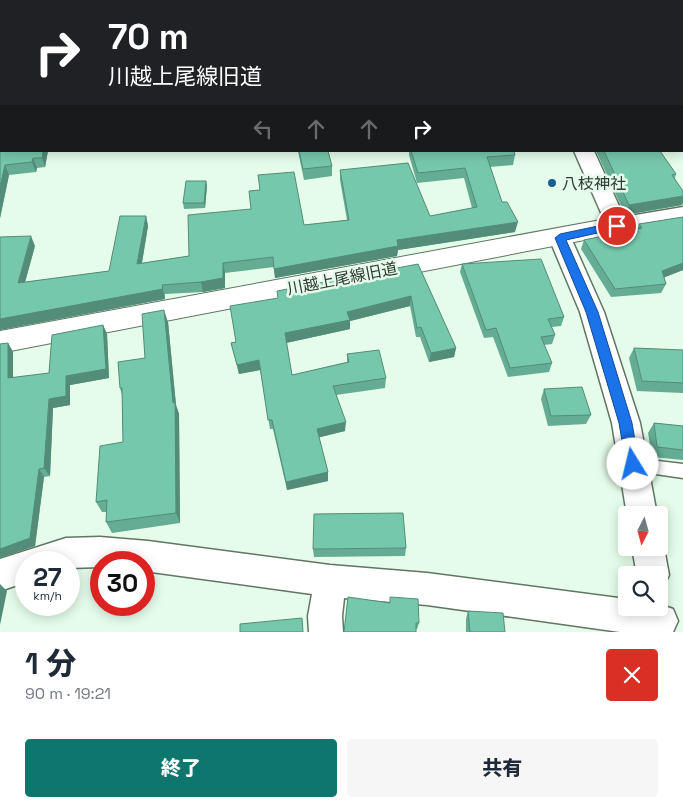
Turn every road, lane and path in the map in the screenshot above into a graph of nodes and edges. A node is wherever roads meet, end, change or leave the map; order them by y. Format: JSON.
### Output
{"nodes":[{"id":1,"x":584,"y":152,"type":"edge"},
{"id":2,"x":683,"y":215,"type":"edge"},
{"id":3,"x":617,"y":226,"type":"junction"},
{"id":4,"x":560,"y":238,"type":"junction"},
{"id":5,"x":0,"y":342,"type":"edge"},
{"id":6,"x":633,"y":464,"type":"junction"},
{"id":7,"x":683,"y":471,"type":"edge"},
{"id":8,"x":640,"y":506,"type":"edge"},
{"id":9,"x":80,"y":553,"type":"edge"},
{"id":10,"x":15,"y":570,"type":"edge"},
{"id":11,"x":0,"y":575,"type":"edge"},
{"id":12,"x":330,"y":581,"type":"junction"},
{"id":13,"x":661,"y":620,"type":"edge"},
{"id":14,"x":326,"y":632,"type":"edge"}],
"edges":[{"from":1,"to":3,"type":"street"},
{"from":2,"to":3,"type":"street","name":"川越上尾線旧道"},
{"from":3,"to":4,"type":"street","name":"川越上尾線旧道"},
{"from":4,"to":5,"type":"street","name":"川越上尾線旧道"},
{"from":4,"to":6,"type":"street"},
{"from":6,"to":7,"type":"lane"},
{"from":6,"to":8,"type":"street"},
{"from":9,"to":12,"type":"street"},
{"from":10,"to":11,"type":"street"},
{"from":12,"to":13,"type":"street"},
{"from":12,"to":14,"type":"street"}]}
